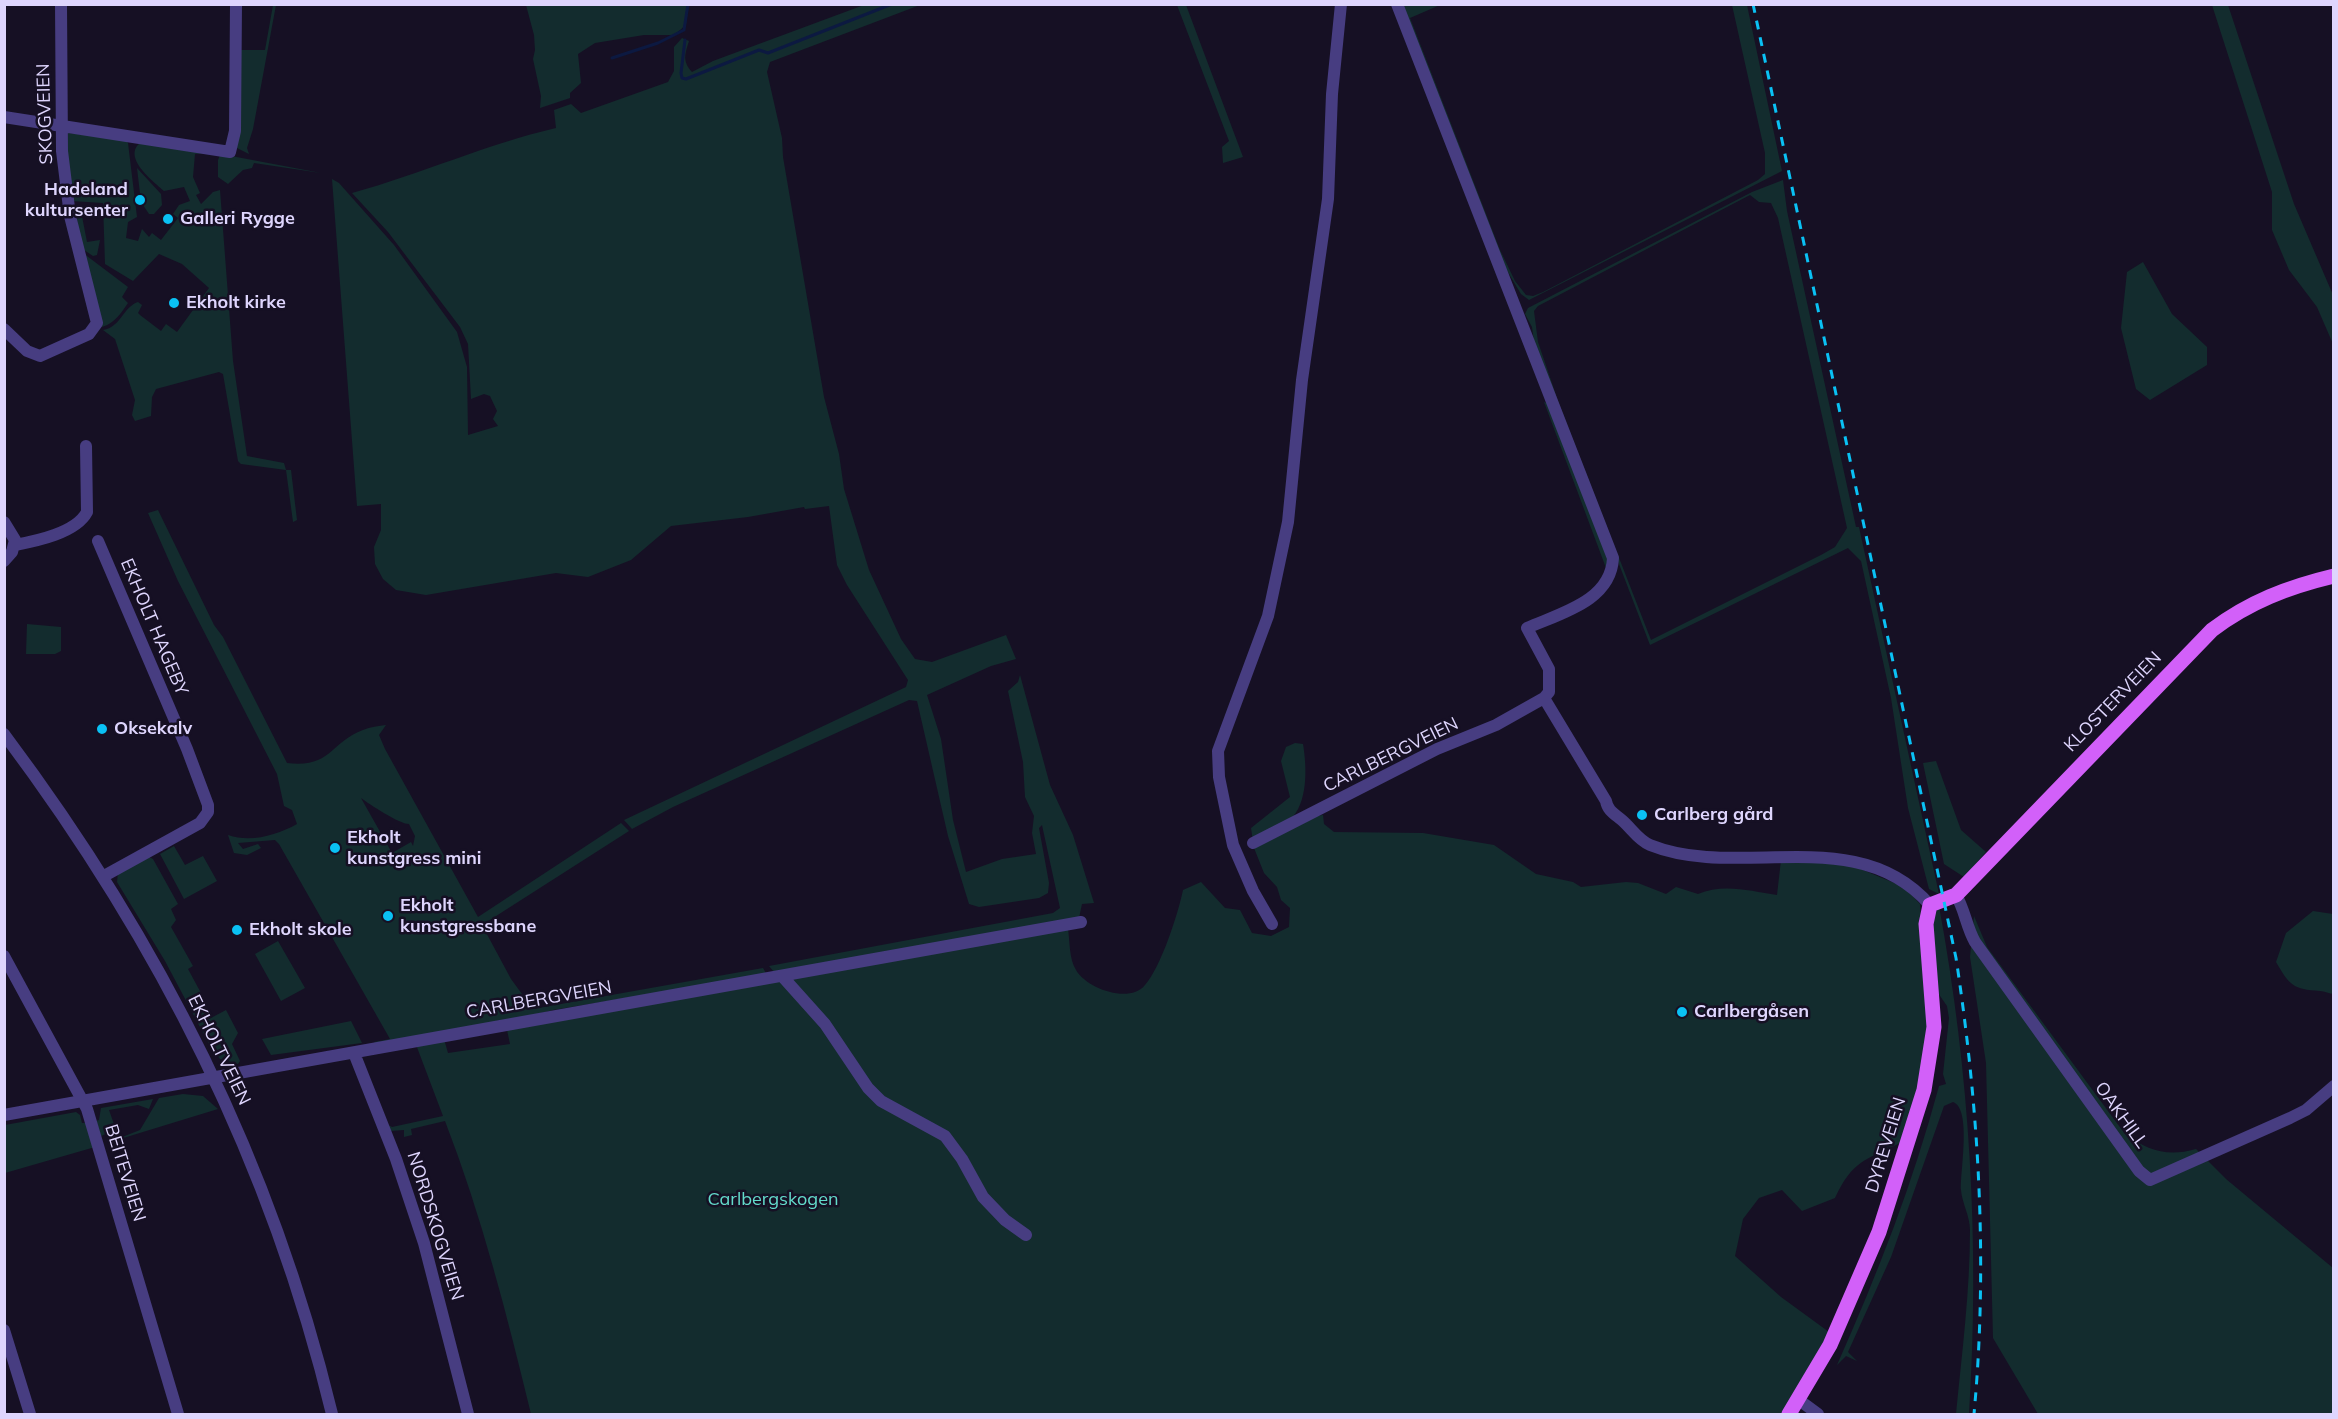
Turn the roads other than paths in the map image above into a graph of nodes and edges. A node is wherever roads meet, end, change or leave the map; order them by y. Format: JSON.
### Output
{"nodes":[{"id":1,"x":61,"y":4,"type":"edge"},
{"id":2,"x":236,"y":4,"type":"edge"},
{"id":3,"x":1341,"y":4,"type":"edge"},
{"id":4,"x":1397,"y":4,"type":"edge"},
{"id":5,"x":4,"y":117,"type":"edge"},
{"id":6,"x":61,"y":125,"type":"junction"},
{"id":7,"x":4,"y":329,"type":"edge"},
{"id":8,"x":86,"y":446,"type":"dead end"},
{"id":9,"x":4,"y":522,"type":"edge"},
{"id":10,"x":98,"y":541,"type":"dead end"},
{"id":11,"x":15,"y":545,"type":"junction"},
{"id":12,"x":4,"y":561,"type":"edge"},
{"id":13,"x":2334,"y":576,"type":"edge"},
{"id":14,"x":1544,"y":698,"type":"junction"},
{"id":15,"x":4,"y":734,"type":"edge"},
{"id":16,"x":1253,"y":843,"type":"dead end"},
{"id":17,"x":104,"y":876,"type":"junction"},
{"id":18,"x":1953,"y":896,"type":"junction"},
{"id":19,"x":1930,"y":905,"type":"junction"},
{"id":20,"x":1081,"y":922,"type":"dead end"},
{"id":21,"x":1272,"y":924,"type":"dead end"},
{"id":22,"x":4,"y":956,"type":"edge"},
{"id":23,"x":782,"y":976,"type":"junction"},
{"id":24,"x":354,"y":1053,"type":"junction"},
{"id":25,"x":215,"y":1079,"type":"junction"},
{"id":26,"x":2334,"y":1086,"type":"edge"},
{"id":27,"x":82,"y":1101,"type":"junction"},
{"id":28,"x":4,"y":1115,"type":"edge"},
{"id":29,"x":1026,"y":1235,"type":"dead end"},
{"id":30,"x":4,"y":1330,"type":"edge"},
{"id":31,"x":1799,"y":1400,"type":"junction"},
{"id":32,"x":30,"y":1414,"type":"edge"},
{"id":33,"x":178,"y":1414,"type":"edge"},
{"id":34,"x":332,"y":1414,"type":"edge"},
{"id":35,"x":468,"y":1414,"type":"edge"},
{"id":36,"x":1789,"y":1414,"type":"edge"},
{"id":37,"x":1818,"y":1414,"type":"edge"}],
"edges":[{"from":1,"to":6,"type":"street","name":"SKOGVEIEN"},
{"from":2,"to":6,"type":"street"},
{"from":3,"to":21,"type":"street"},
{"from":4,"to":14,"type":"street"},
{"from":5,"to":6,"type":"street"},
{"from":6,"to":7,"type":"street","name":"SKOGVEIEN"},
{"from":8,"to":11,"type":"street"},
{"from":9,"to":11,"type":"street"},
{"from":10,"to":17,"type":"street","name":"EKHOLT HAGEBY"},
{"from":11,"to":12,"type":"street"},
{"from":13,"to":18,"type":"main road","name":"KLOSTERVEIEN"},
{"from":14,"to":16,"type":"street","name":"CARLBERGVEIEN"},
{"from":14,"to":19,"type":"street"},
{"from":15,"to":17,"type":"street","name":"EKHOLTVEIEN"},
{"from":17,"to":25,"type":"street","name":"EKHOLTVEIEN"},
{"from":18,"to":19,"type":"main road"},
{"from":18,"to":26,"type":"street","name":"OAKHILL"},
{"from":19,"to":31,"type":"main road","name":"DYREVEIEN"},
{"from":20,"to":23,"type":"street","name":"CARLBERGVEIEN"},
{"from":22,"to":27,"type":"street","name":"BEITEVEIEN"},
{"from":23,"to":24,"type":"street","name":"CARLBERGVEIEN"},
{"from":23,"to":29,"type":"street"},
{"from":24,"to":25,"type":"street","name":"CARLBERGVEIEN"},
{"from":24,"to":35,"type":"street","name":"NORDSKOGVEIEN"},
{"from":25,"to":27,"type":"street","name":"CARLBERGVEIEN"},
{"from":25,"to":34,"type":"street","name":"EKHOLTVEIEN"},
{"from":27,"to":28,"type":"street","name":"CARLBERGVEIEN"},
{"from":27,"to":33,"type":"street","name":"BEITEVEIEN"},
{"from":30,"to":32,"type":"street"},
{"from":31,"to":36,"type":"main road","name":"DYREVEIEN"},
{"from":31,"to":37,"type":"street"}]}
